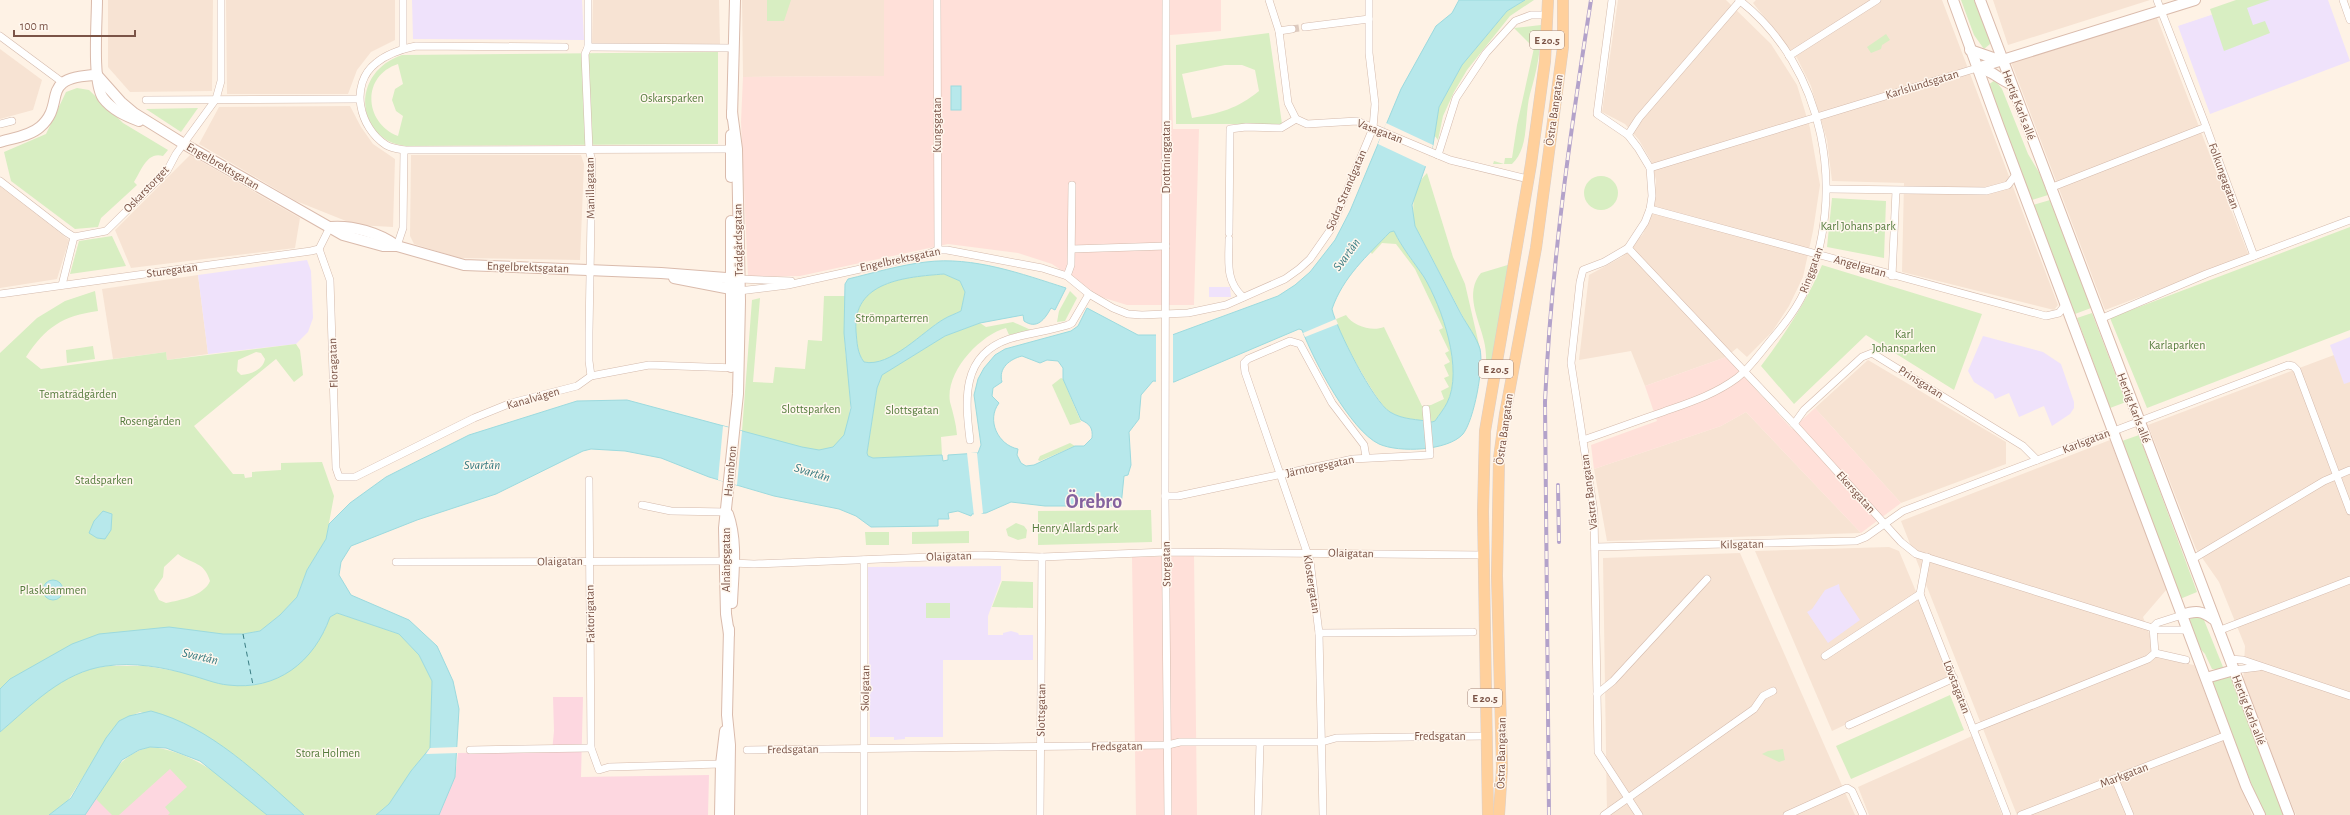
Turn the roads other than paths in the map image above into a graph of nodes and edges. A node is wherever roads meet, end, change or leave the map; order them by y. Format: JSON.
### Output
{"nodes":[{"id":1,"x":97,"y":0,"type":"edge"},
{"id":2,"x":221,"y":0,"type":"edge"},
{"id":3,"x":403,"y":0,"type":"edge"},
{"id":4,"x":588,"y":0,"type":"edge"},
{"id":5,"x":735,"y":0,"type":"edge"},
{"id":6,"x":936,"y":0,"type":"edge"},
{"id":7,"x":1166,"y":0,"type":"edge"},
{"id":8,"x":1270,"y":0,"type":"edge"},
{"id":9,"x":1369,"y":0,"type":"edge"},
{"id":10,"x":1548,"y":0,"type":"edge"},
{"id":11,"x":1563,"y":0,"type":"edge"},
{"id":12,"x":1612,"y":0,"type":"edge"},
{"id":13,"x":1877,"y":0,"type":"edge"},
{"id":14,"x":1953,"y":0,"type":"edge"},
{"id":15,"x":1980,"y":0,"type":"edge"},
{"id":16,"x":2195,"y":0,"type":"edge"},
{"id":17,"x":2343,"y":0,"type":"edge"},
{"id":18,"x":1740,"y":1,"type":"edge"},
{"id":19,"x":2159,"y":5,"type":"edge"},
{"id":20,"x":1548,"y":15,"type":"junction"},
{"id":21,"x":1369,"y":19,"type":"junction"},
{"id":22,"x":2350,"y":20,"type":"edge"},
{"id":23,"x":1305,"y":27,"type":"tunnel mouth"},
{"id":24,"x":1292,"y":29,"type":"tunnel mouth"},
{"id":25,"x":1279,"y":31,"type":"junction"},
{"id":26,"x":0,"y":36,"type":"edge"},
{"id":27,"x":588,"y":47,"type":"junction"},
{"id":28,"x":565,"y":48,"type":"dead end"},
{"id":29,"x":734,"y":48,"type":"junction"},
{"id":30,"x":403,"y":49,"type":"junction"},
{"id":31,"x":1970,"y":50,"type":"junction"},
{"id":32,"x":1789,"y":56,"type":"junction"},
{"id":33,"x":2001,"y":60,"type":"junction"},
{"id":34,"x":1977,"y":68,"type":"junction"},
{"id":35,"x":97,"y":75,"type":"junction"},
{"id":36,"x":62,"y":82,"type":"junction"},
{"id":37,"x":2011,"y":84,"type":"junction"},
{"id":38,"x":216,"y":99,"type":"junction"},
{"id":39,"x":359,"y":99,"type":"junction"},
{"id":40,"x":146,"y":100,"type":"dead end"},
{"id":41,"x":1816,"y":118,"type":"junction"},
{"id":42,"x":1296,"y":119,"type":"junction"},
{"id":43,"x":12,"y":121,"type":"dead end"},
{"id":44,"x":0,"y":124,"type":"edge"},
{"id":45,"x":2206,"y":127,"type":"junction"},
{"id":46,"x":1373,"y":128,"type":"junction"},
{"id":47,"x":1628,"y":134,"type":"junction"},
{"id":48,"x":0,"y":142,"type":"edge"},
{"id":49,"x":184,"y":144,"type":"junction"},
{"id":50,"x":734,"y":149,"type":"junction"},
{"id":51,"x":404,"y":150,"type":"junction"},
{"id":52,"x":589,"y":150,"type":"junction"},
{"id":53,"x":1434,"y":154,"type":"junction"},
{"id":54,"x":1650,"y":168,"type":"junction"},
{"id":55,"x":2017,"y":173,"type":"junction"},
{"id":56,"x":1528,"y":179,"type":"junction"},
{"id":57,"x":0,"y":181,"type":"edge"},
{"id":58,"x":1544,"y":182,"type":"junction"},
{"id":59,"x":1072,"y":185,"type":"dead end"},
{"id":60,"x":2050,"y":188,"type":"junction"},
{"id":61,"x":1828,"y":189,"type":"junction"},
{"id":62,"x":1896,"y":191,"type":"junction"},
{"id":63,"x":1650,"y":209,"type":"junction"},
{"id":64,"x":2350,"y":220,"type":"edge"},
{"id":65,"x":330,"y":227,"type":"junction"},
{"id":66,"x":74,"y":236,"type":"junction"},
{"id":67,"x":397,"y":246,"type":"junction"},
{"id":68,"x":1166,"y":246,"type":"junction"},
{"id":69,"x":1628,"y":248,"type":"junction"},
{"id":70,"x":319,"y":249,"type":"junction"},
{"id":71,"x":1072,"y":249,"type":"junction"},
{"id":72,"x":938,"y":250,"type":"junction"},
{"id":73,"x":1818,"y":253,"type":"junction"},
{"id":74,"x":2254,"y":256,"type":"junction"},
{"id":75,"x":589,"y":269,"type":"junction"},
{"id":76,"x":661,"y":272,"type":"junction"},
{"id":77,"x":1067,"y":276,"type":"junction"},
{"id":78,"x":1892,"y":276,"type":"junction"},
{"id":79,"x":735,"y":279,"type":"junction"},
{"id":80,"x":803,"y":280,"type":"junction"},
{"id":81,"x":62,"y":285,"type":"junction"},
{"id":82,"x":735,"y":290,"type":"junction"},
{"id":83,"x":0,"y":294,"type":"edge"},
{"id":84,"x":1089,"y":294,"type":"junction"},
{"id":85,"x":1243,"y":297,"type":"junction"},
{"id":86,"x":2066,"y":304,"type":"junction"},
{"id":87,"x":1165,"y":314,"type":"junction"},
{"id":88,"x":2100,"y":319,"type":"junction"},
{"id":89,"x":734,"y":369,"type":"junction"},
{"id":90,"x":1744,"y":372,"type":"junction"},
{"id":91,"x":591,"y":376,"type":"junction"},
{"id":92,"x":1426,"y":409,"type":"dead end"},
{"id":93,"x":2139,"y":421,"type":"junction"},
{"id":94,"x":1794,"y":424,"type":"junction"},
{"id":95,"x":2114,"y":431,"type":"junction"},
{"id":96,"x":970,"y":440,"type":"dead end"},
{"id":97,"x":1583,"y":440,"type":"junction"},
{"id":98,"x":1366,"y":457,"type":"junction"},
{"id":99,"x":2038,"y":460,"type":"junction"},
{"id":100,"x":2350,"y":470,"type":"edge"},
{"id":101,"x":1280,"y":474,"type":"junction"},
{"id":102,"x":2336,"y":476,"type":"junction"},
{"id":103,"x":339,"y":477,"type":"joint"},
{"id":104,"x":589,"y":480,"type":"dead end"},
{"id":105,"x":1165,"y":496,"type":"junction"},
{"id":106,"x":642,"y":505,"type":"dead end"},
{"id":107,"x":2350,"y":511,"type":"edge"},
{"id":108,"x":727,"y":512,"type":"junction"},
{"id":109,"x":1884,"y":523,"type":"junction"},
{"id":110,"x":1595,"y":547,"type":"junction"},
{"id":111,"x":1166,"y":552,"type":"junction"},
{"id":112,"x":1308,"y":552,"type":"junction"},
{"id":113,"x":1484,"y":555,"type":"junction"},
{"id":114,"x":1497,"y":555,"type":"junction"},
{"id":115,"x":1042,"y":557,"type":"junction"},
{"id":116,"x":1927,"y":557,"type":"junction"},
{"id":117,"x":864,"y":560,"type":"junction"},
{"id":118,"x":2191,"y":560,"type":"junction"},
{"id":119,"x":590,"y":561,"type":"junction"},
{"id":120,"x":396,"y":562,"type":"dead end"},
{"id":121,"x":729,"y":562,"type":"junction"},
{"id":122,"x":1707,"y":579,"type":"dead end"},
{"id":123,"x":2350,"y":580,"type":"edge"},
{"id":124,"x":1920,"y":594,"type":"junction"},
{"id":125,"x":2182,"y":615,"type":"junction"},
{"id":126,"x":2214,"y":619,"type":"junction"},
{"id":127,"x":2153,"y":627,"type":"junction"},
{"id":128,"x":2188,"y":630,"type":"junction"},
{"id":129,"x":2218,"y":631,"type":"junction"},
{"id":130,"x":1473,"y":632,"type":"dead end"},
{"id":131,"x":1319,"y":633,"type":"junction"},
{"id":132,"x":2155,"y":653,"type":"junction"},
{"id":133,"x":1825,"y":656,"type":"dead end"},
{"id":134,"x":2229,"y":659,"type":"junction"},
{"id":135,"x":2186,"y":660,"type":"dead end"},
{"id":136,"x":2259,"y":667,"type":"junction"},
{"id":137,"x":2234,"y":670,"type":"junction"},
{"id":138,"x":1954,"y":678,"type":"junction"},
{"id":139,"x":2206,"y":678,"type":"junction"},
{"id":140,"x":1773,"y":691,"type":"dead end"},
{"id":141,"x":1597,"y":694,"type":"junction"},
{"id":142,"x":2350,"y":696,"type":"edge"},
{"id":143,"x":1848,"y":725,"type":"dead end"},
{"id":144,"x":1973,"y":730,"type":"junction"},
{"id":145,"x":2227,"y":735,"type":"junction"},
{"id":146,"x":1486,"y":736,"type":"junction"},
{"id":147,"x":1322,"y":742,"type":"junction"},
{"id":148,"x":1260,"y":743,"type":"junction"},
{"id":149,"x":1168,"y":746,"type":"junction"},
{"id":150,"x":1041,"y":747,"type":"junction"},
{"id":151,"x":591,"y":748,"type":"junction"},
{"id":152,"x":864,"y":748,"type":"junction"},
{"id":153,"x":470,"y":750,"type":"dead end"},
{"id":154,"x":747,"y":750,"type":"dead end"},
{"id":155,"x":725,"y":764,"type":"junction"},
{"id":156,"x":2115,"y":779,"type":"junction"},
{"id":157,"x":1628,"y":800,"type":"junction"},
{"id":158,"x":720,"y":815,"type":"edge"},
{"id":159,"x":729,"y":815,"type":"edge"},
{"id":160,"x":864,"y":815,"type":"edge"},
{"id":161,"x":1040,"y":815,"type":"edge"},
{"id":162,"x":1168,"y":815,"type":"edge"},
{"id":163,"x":1258,"y":815,"type":"edge"},
{"id":164,"x":1323,"y":815,"type":"edge"},
{"id":165,"x":1488,"y":815,"type":"edge"},
{"id":166,"x":1498,"y":815,"type":"edge"},
{"id":167,"x":1604,"y":815,"type":"edge"},
{"id":168,"x":1639,"y":815,"type":"edge"},
{"id":169,"x":1787,"y":815,"type":"edge"},
{"id":170,"x":1863,"y":815,"type":"edge"},
{"id":171,"x":2007,"y":815,"type":"edge"},
{"id":172,"x":2021,"y":815,"type":"edge"},
{"id":173,"x":2130,"y":815,"type":"edge"},
{"id":174,"x":2260,"y":815,"type":"edge"},
{"id":175,"x":2289,"y":815,"type":"edge"}],
"edges":[{"from":1,"to":35,"type":"main road"},
{"from":2,"to":38,"type":"street"},
{"from":3,"to":30,"type":"street"},
{"from":4,"to":27,"type":"street","name":"Manillagatan"},
{"from":5,"to":29,"type":"main road","name":"Trädgårdsgatan"},
{"from":6,"to":72,"type":"street","name":"Kungsgatan"},
{"from":7,"to":68,"type":"street","name":"Drottninggatan"},
{"from":8,"to":25,"type":"street"},
{"from":9,"to":21,"type":"street","name":"Södra Strandgatan"},
{"from":10,"to":20,"type":"main road","name":"Östra Bangatan","number":"E 20.5"},
{"from":11,"to":58,"type":"main road","name":"Östra Bangatan","number":"E 20.5"},
{"from":12,"to":47,"type":"street"},
{"from":13,"to":32,"type":"street"},
{"from":14,"to":31,"type":"main road"},
{"from":15,"to":33,"type":"main road","name":"Hertig Karls allé"},
{"from":16,"to":19,"type":"main road","name":"Karlslundsgatan"},
{"from":17,"to":22,"type":"street"},
{"from":18,"to":32,"type":"street","name":"Ringgatan"},
{"from":18,"to":47,"type":"street"},
{"from":19,"to":33,"type":"main road","name":"Karlslundsgatan"},
{"from":19,"to":45,"type":"street","name":"Folkungagatan"},
{"from":20,"to":53,"type":"street"},
{"from":20,"to":56,"type":"main road","name":"Östra Bangatan","number":"E 20.5"},
{"from":21,"to":23,"type":"street"},
{"from":21,"to":46,"type":"street","name":"Södra Strandgatan"},
{"from":24,"to":25,"type":"street"},
{"from":25,"to":42,"type":"street"},
{"from":26,"to":36,"type":"street"},
{"from":27,"to":29,"type":"street"},
{"from":27,"to":52,"type":"street","name":"Manillagatan"},
{"from":28,"to":30,"type":"street"},
{"from":29,"to":50,"type":"main road","name":"Trädgårdsgatan"},
{"from":30,"to":39,"type":"street"},
{"from":31,"to":33,"type":"main road"},
{"from":31,"to":34,"type":"main road"},
{"from":32,"to":41,"type":"street","name":"Ringgatan"},
{"from":33,"to":34,"type":"main road","name":"Karlslundsgatan"},
{"from":33,"to":37,"type":"main road","name":"Hertig Karls allé"},
{"from":34,"to":37,"type":"main road"},
{"from":34,"to":41,"type":"street","name":"Karlslundsgatan"},
{"from":34,"to":55,"type":"main road"},
{"from":35,"to":36,"type":"main road"},
{"from":35,"to":49,"type":"main road","name":"Engelbrektsgatan"},
{"from":36,"to":48,"type":"main road"},
{"from":37,"to":60,"type":"main road","name":"Hertig Karls allé"},
{"from":38,"to":39,"type":"street"},
{"from":38,"to":40,"type":"street"},
{"from":38,"to":49,"type":"street","name":"Oskarstorget"},
{"from":39,"to":51,"type":"street"},
{"from":41,"to":54,"type":"street","name":"Karlslundsgatan"},
{"from":41,"to":61,"type":"street","name":"Ringgatan"},
{"from":42,"to":46,"type":"street","name":"Vasagatan"},
{"from":42,"to":85,"type":"street"},
{"from":43,"to":44,"type":"street"},
{"from":45,"to":60,"type":"street"},
{"from":45,"to":74,"type":"street","name":"Folkungagatan"},
{"from":46,"to":53,"type":"street","name":"Vasagatan"},
{"from":46,"to":85,"type":"street","name":"Södra Strandgatan"},
{"from":47,"to":54,"type":"street"},
{"from":49,"to":65,"type":"main road","name":"Engelbrektsgatan"},
{"from":49,"to":66,"type":"street","name":"Oskarstorget"},
{"from":50,"to":52,"type":"street"},
{"from":50,"to":79,"type":"main road","name":"Trädgårdsgatan"},
{"from":51,"to":52,"type":"street"},
{"from":51,"to":67,"type":"street"},
{"from":52,"to":75,"type":"street","name":"Manillagatan"},
{"from":53,"to":56,"type":"street","name":"Vasagatan"},
{"from":54,"to":63,"type":"street"},
{"from":55,"to":62,"type":"street"},
{"from":55,"to":86,"type":"main road"},
{"from":56,"to":58,"type":"main road"},
{"from":56,"to":113,"type":"main road","name":"Östra Bangatan","number":"E 20.5"},
{"from":57,"to":66,"type":"street"},
{"from":58,"to":114,"type":"main road","name":"Östra Bangatan","number":"E 20.5"},
{"from":59,"to":71,"type":"street"},
{"from":60,"to":88,"type":"main road","name":"Hertig Karls allé"},
{"from":61,"to":62,"type":"street"},
{"from":61,"to":73,"type":"street","name":"Ringgatan"},
{"from":62,"to":78,"type":"street"},
{"from":63,"to":69,"type":"street"},
{"from":63,"to":73,"type":"street","name":"Angelgatan"},
{"from":64,"to":74,"type":"street"},
{"from":65,"to":67,"type":"main road","name":"Engelbrektsgatan"},
{"from":65,"to":70,"type":"street"},
{"from":66,"to":81,"type":"street"},
{"from":67,"to":75,"type":"main road","name":"Engelbrektsgatan"},
{"from":68,"to":71,"type":"street"},
{"from":68,"to":87,"type":"street","name":"Drottninggatan"},
{"from":69,"to":90,"type":"street","name":"Ekersgatan"},
{"from":69,"to":97,"type":"street","name":"Västra Bangatan"},
{"from":70,"to":81,"type":"street","name":"Sturegatan"},
{"from":70,"to":103,"type":"street","name":"Floragatan"},
{"from":71,"to":77,"type":"street"},
{"from":72,"to":77,"type":"street","name":"Engelbrektsgatan"},
{"from":72,"to":80,"type":"street","name":"Engelbrektsgatan"},
{"from":73,"to":78,"type":"street","name":"Angelgatan"},
{"from":73,"to":90,"type":"street","name":"Ringgatan"},
{"from":74,"to":88,"type":"street"},
{"from":75,"to":76,"type":"main road","name":"Engelbrektsgatan"},
{"from":75,"to":91,"type":"street","name":"Manillagatan"},
{"from":76,"to":79,"type":"main road","name":"Engelbrektsgatan"},
{"from":76,"to":82,"type":"main road","name":"Engelbrektsgatan"},
{"from":77,"to":84,"type":"street","name":"Södra Strandgatan"},
{"from":78,"to":86,"type":"street","name":"Angelgatan"},
{"from":79,"to":80,"type":"street","name":"Engelbrektsgatan"},
{"from":79,"to":82,"type":"main road","name":"Trädgårdsgatan"},
{"from":80,"to":82,"type":"street","name":"Engelbrektsgatan"},
{"from":81,"to":83,"type":"street","name":"Sturegatan"},
{"from":82,"to":89,"type":"main road","name":"Trädgårdsgatan"},
{"from":84,"to":87,"type":"street","name":"Södra Strandgatan"},
{"from":84,"to":96,"type":"street"},
{"from":85,"to":87,"type":"street","name":"Södra Strandgatan"},
{"from":86,"to":95,"type":"main road"},
{"from":87,"to":105,"type":"street","name":"Storgatan"},
{"from":88,"to":93,"type":"main road","name":"Hertig Karls allé"},
{"from":89,"to":91,"type":"street","name":"Kanalvägen"},
{"from":89,"to":108,"type":"main road","name":"Hamnbron"},
{"from":90,"to":94,"type":"street","name":"Ekersgatan"},
{"from":90,"to":97,"type":"street","name":"Ringgatan"},
{"from":91,"to":103,"type":"street","name":"Kanalvägen"},
{"from":92,"to":98,"type":"street","name":"Järntorgsgatan"},
{"from":93,"to":95,"type":"street","name":"Karlsgatan"},
{"from":93,"to":102,"type":"street","name":"Karlsgatan"},
{"from":93,"to":118,"type":"main road","name":"Hertig Karls allé"},
{"from":94,"to":99,"type":"street","name":"Prinsgatan"},
{"from":94,"to":109,"type":"street","name":"Ekersgatan"},
{"from":95,"to":99,"type":"street","name":"Karlsgatan"},
{"from":95,"to":125,"type":"main road"},
{"from":97,"to":110,"type":"street","name":"Västra Bangatan"},
{"from":98,"to":101,"type":"street","name":"Järntorgsgatan"},
{"from":98,"to":101,"type":"street","name":"Klostergatan"},
{"from":99,"to":109,"type":"street","name":"Karlsgatan"},
{"from":100,"to":102,"type":"street"},
{"from":101,"to":105,"type":"street","name":"Järntorgsgatan"},
{"from":101,"to":112,"type":"street","name":"Klostergatan"},
{"from":102,"to":107,"type":"street"},
{"from":102,"to":118,"type":"street"},
{"from":104,"to":119,"type":"street","name":"Faktorigatan"},
{"from":105,"to":111,"type":"street","name":"Storgatan"},
{"from":106,"to":108,"type":"street"},
{"from":108,"to":121,"type":"main road","name":"Alnängsgatan"},
{"from":109,"to":110,"type":"street","name":"Kilsgatan"},
{"from":109,"to":116,"type":"street","name":"Ekersgatan"},
{"from":110,"to":141,"type":"street","name":"Västra Bangatan"},
{"from":111,"to":112,"type":"street","name":"Olaigatan"},
{"from":111,"to":115,"type":"street","name":"Olaigatan"},
{"from":111,"to":149,"type":"street","name":"Storgatan"},
{"from":112,"to":113,"type":"street","name":"Olaigatan"},
{"from":112,"to":131,"type":"street","name":"Klostergatan"},
{"from":113,"to":114,"type":"main road"},
{"from":113,"to":146,"type":"main road","name":"Östra Bangatan","number":"E 20.5"},
{"from":114,"to":166,"type":"main road","name":"Östra Bangatan","number":"E 20.5"},
{"from":115,"to":117,"type":"street","name":"Olaigatan"},
{"from":115,"to":150,"type":"street","name":"Slottsgatan"},
{"from":116,"to":124,"type":"street"},
{"from":116,"to":127,"type":"street","name":"Ekersgatan"},
{"from":117,"to":121,"type":"street","name":"Olaigatan"},
{"from":117,"to":152,"type":"street","name":"Skolgatan"},
{"from":118,"to":126,"type":"main road","name":"Hertig Karls allé"},
{"from":119,"to":120,"type":"street","name":"Olaigatan"},
{"from":119,"to":121,"type":"street","name":"Olaigatan"},
{"from":119,"to":151,"type":"street","name":"Faktorigatan"},
{"from":121,"to":155,"type":"main road","name":"Alnängsgatan"},
{"from":122,"to":141,"type":"street"},
{"from":123,"to":129,"type":"street"},
{"from":124,"to":133,"type":"street"},
{"from":124,"to":138,"type":"street","name":"Lövstagatan"},
{"from":125,"to":126,"type":"main road"},
{"from":125,"to":127,"type":"street"},
{"from":125,"to":128,"type":"main road"},
{"from":126,"to":129,"type":"main road","name":"Hertig Karls allé"},
{"from":127,"to":128,"type":"street","name":"Ekersgatan"},
{"from":127,"to":132,"type":"street"},
{"from":128,"to":139,"type":"main road"},
{"from":129,"to":134,"type":"main road","name":"Hertig Karls allé"},
{"from":130,"to":131,"type":"street"},
{"from":131,"to":147,"type":"street","name":"Klostergatan"},
{"from":132,"to":135,"type":"street"},
{"from":132,"to":144,"type":"street"},
{"from":134,"to":136,"type":"street"},
{"from":134,"to":137,"type":"main road","name":"Hertig Karls allé"},
{"from":136,"to":137,"type":"street"},
{"from":136,"to":142,"type":"street"},
{"from":137,"to":139,"type":"main road"},
{"from":137,"to":175,"type":"main road","name":"Hertig Karls allé"},
{"from":138,"to":143,"type":"street"},
{"from":138,"to":144,"type":"street","name":"Lövstagatan"},
{"from":139,"to":145,"type":"main road"},
{"from":140,"to":157,"type":"street"},
{"from":141,"to":157,"type":"street","name":"Västra Bangatan"},
{"from":144,"to":171,"type":"street","name":"Lövstagatan"},
{"from":145,"to":156,"type":"street","name":"Markgatan"},
{"from":145,"to":174,"type":"main road"},
{"from":146,"to":147,"type":"street","name":"Fredsgatan"},
{"from":146,"to":165,"type":"main road","name":"Östra Bangatan","number":"E 20.5"},
{"from":147,"to":148,"type":"street","name":"Fredsgatan"},
{"from":147,"to":164,"type":"street","name":"Klostergatan"},
{"from":148,"to":149,"type":"street","name":"Fredsgatan"},
{"from":148,"to":163,"type":"street"},
{"from":149,"to":150,"type":"street","name":"Fredsgatan"},
{"from":149,"to":162,"type":"street","name":"Storgatan"},
{"from":150,"to":152,"type":"street","name":"Fredsgatan"},
{"from":150,"to":161,"type":"street","name":"Slottsgatan"},
{"from":151,"to":153,"type":"street"},
{"from":151,"to":155,"type":"street"},
{"from":152,"to":154,"type":"street","name":"Fredsgatan"},
{"from":152,"to":160,"type":"street","name":"Skolgatan"},
{"from":155,"to":158,"type":"main road","name":"Alnängsgatan"},
{"from":155,"to":159,"type":"main road","name":"Alnängsgatan"},
{"from":156,"to":172,"type":"street","name":"Markgatan"},
{"from":156,"to":173,"type":"street"},
{"from":157,"to":167,"type":"street"},
{"from":157,"to":168,"type":"street","name":"Västra Bangatan"},
{"from":169,"to":170,"type":"street"}]}
